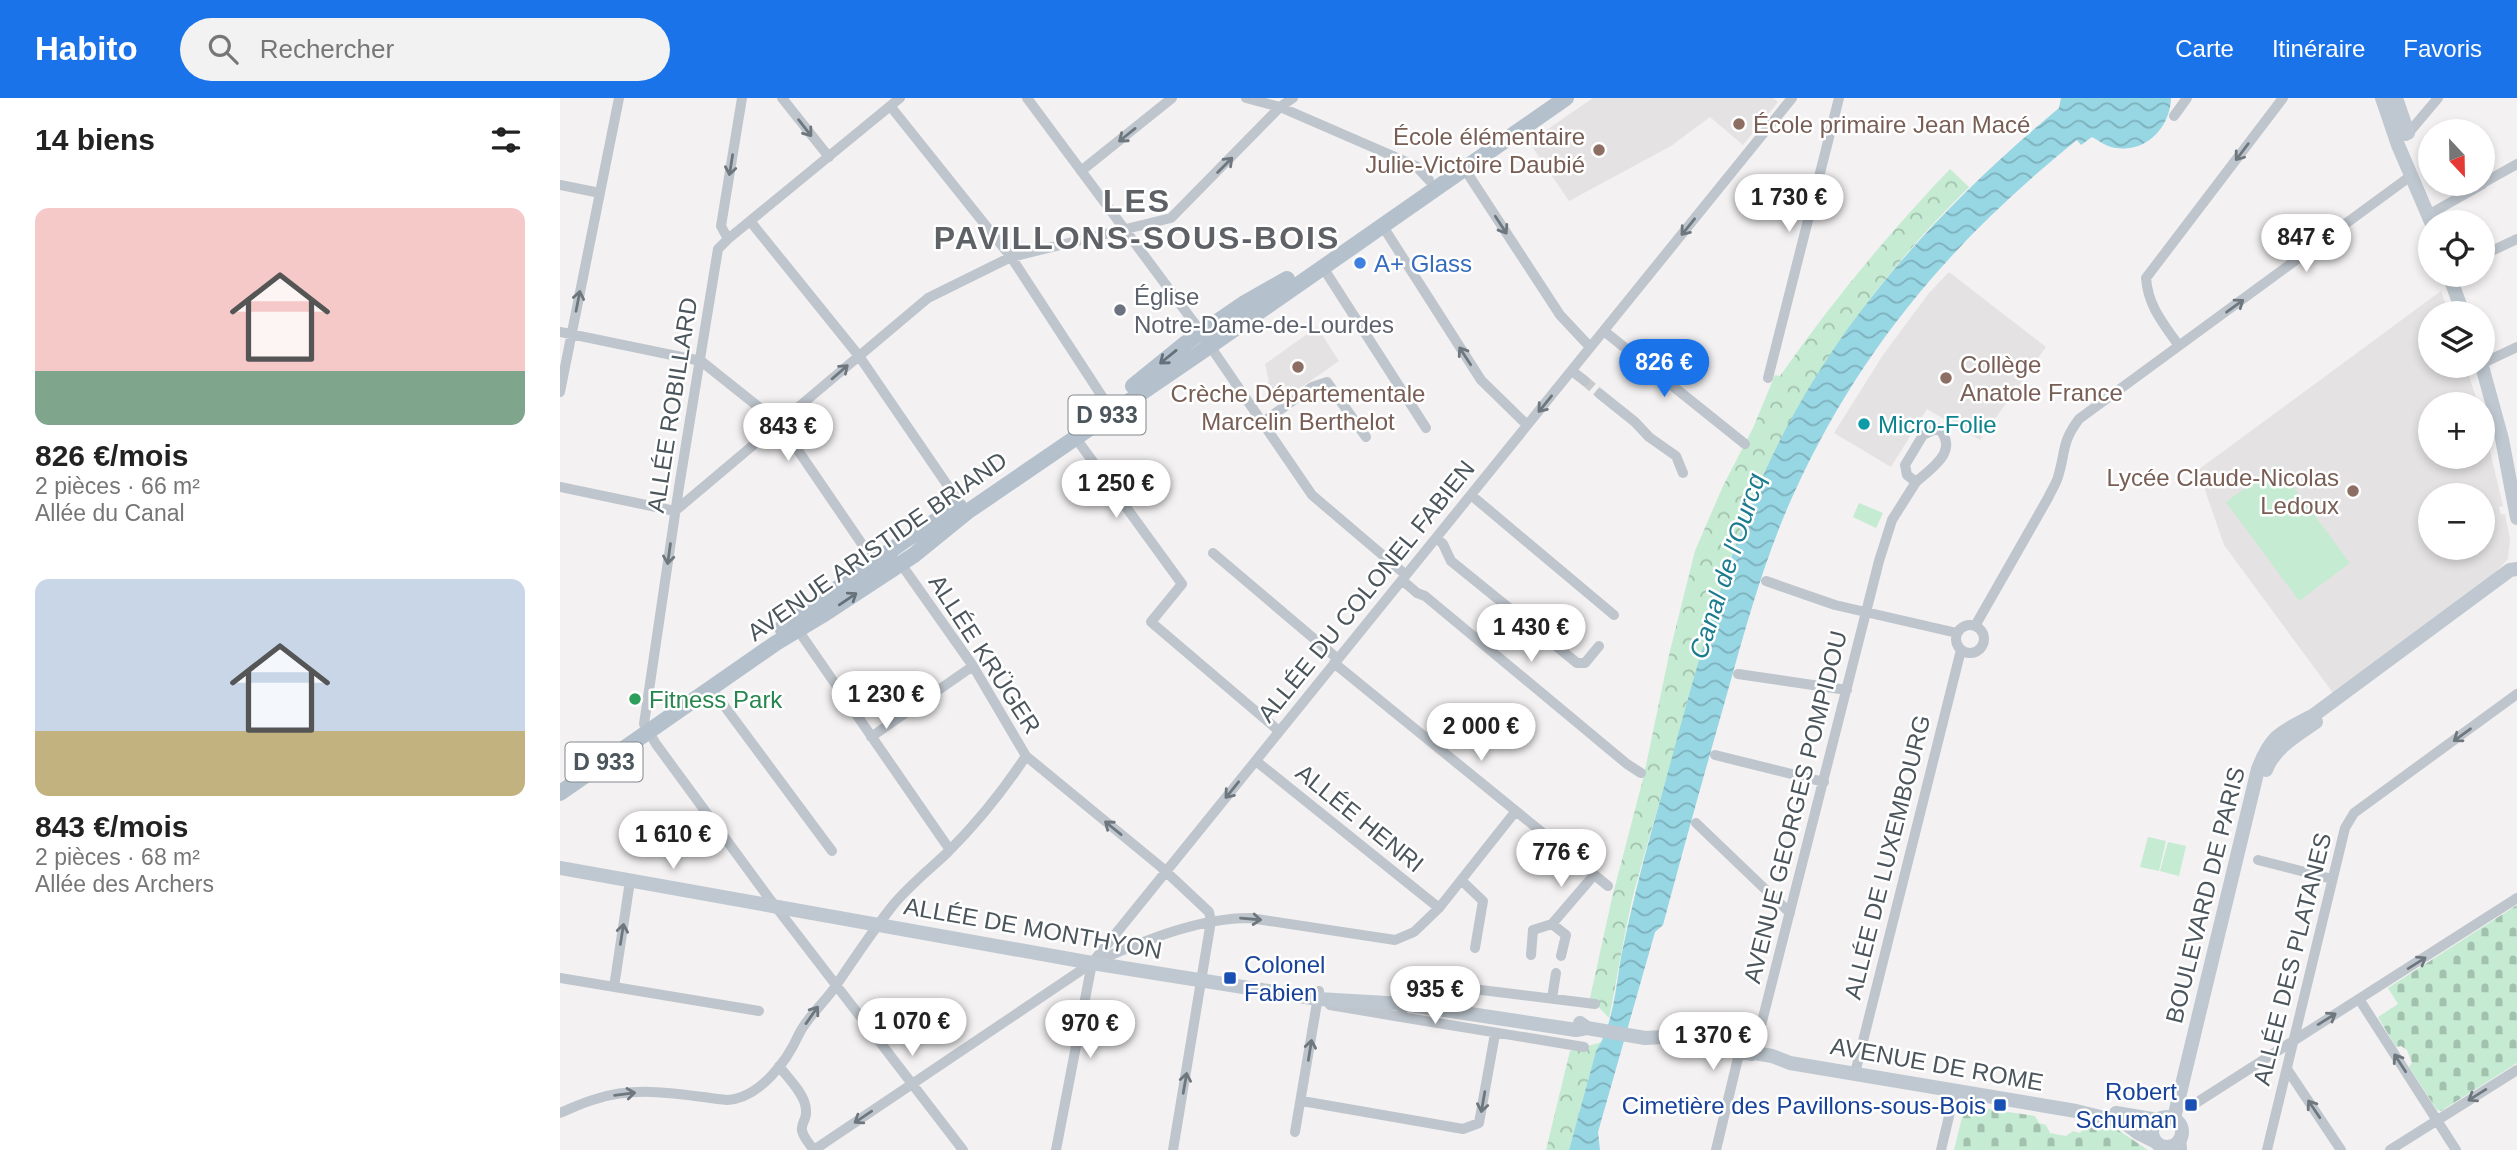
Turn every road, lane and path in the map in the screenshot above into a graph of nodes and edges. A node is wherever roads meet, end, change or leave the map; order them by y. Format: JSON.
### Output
{"nodes":[{"id":1,"x":619,"y":98,"type":"edge"},
{"id":2,"x":741,"y":98,"type":"edge"},
{"id":3,"x":782,"y":98,"type":"edge"},
{"id":4,"x":900,"y":98,"type":"edge"},
{"id":5,"x":1027,"y":98,"type":"edge"},
{"id":6,"x":1172,"y":98,"type":"edge"},
{"id":7,"x":1246,"y":98,"type":"edge"},
{"id":8,"x":1293,"y":98,"type":"edge"},
{"id":9,"x":1548,"y":98,"type":"edge"},
{"id":10,"x":1566,"y":98,"type":"edge"},
{"id":11,"x":1792,"y":98,"type":"edge"},
{"id":12,"x":1839,"y":98,"type":"edge"},
{"id":13,"x":2187,"y":98,"type":"edge"},
{"id":14,"x":2283,"y":98,"type":"edge"},
{"id":15,"x":2382,"y":98,"type":"edge"},
{"id":16,"x":2396,"y":98,"type":"edge"},
{"id":17,"x":2438,"y":98,"type":"edge"},
{"id":18,"x":891,"y":107,"type":"junction"},
{"id":19,"x":1280,"y":107,"type":"junction"},
{"id":20,"x":2174,"y":116,"type":"dead end"},
{"id":21,"x":2408,"y":133,"type":"junction"},
{"id":22,"x":2398,"y":145,"type":"junction"},
{"id":23,"x":829,"y":157,"type":"junction"},
{"id":24,"x":2517,"y":164,"type":"edge"},
{"id":25,"x":1464,"y":168,"type":"junction"},
{"id":26,"x":1081,"y":171,"type":"junction"},
{"id":27,"x":2412,"y":176,"type":"junction"},
{"id":28,"x":2496,"y":176,"type":"edge"},
{"id":29,"x":1429,"y":180,"type":"junction"},
{"id":30,"x":560,"y":185,"type":"edge"},
{"id":31,"x":600,"y":193,"type":"junction"},
{"id":32,"x":2465,"y":196,"type":"edge"},
{"id":33,"x":2426,"y":210,"type":"edge"},
{"id":34,"x":2444,"y":210,"type":"edge"},
{"id":35,"x":750,"y":221,"type":"junction"},
{"id":36,"x":1382,"y":225,"type":"junction"},
{"id":37,"x":1126,"y":230,"type":"junction"},
{"id":38,"x":728,"y":239,"type":"junction"},
{"id":39,"x":2517,"y":239,"type":"edge"},
{"id":40,"x":2495,"y":250,"type":"edge"},
{"id":41,"x":1011,"y":257,"type":"junction"},
{"id":42,"x":1322,"y":266,"type":"junction"},
{"id":43,"x":1604,"y":331,"type":"junction"},
{"id":44,"x":566,"y":333,"type":"edge"},
{"id":45,"x":1205,"y":340,"type":"junction"},
{"id":46,"x":2179,"y":346,"type":"junction"},
{"id":47,"x":1590,"y":347,"type":"junction"},
{"id":48,"x":2517,"y":347,"type":"edge"},
{"id":49,"x":859,"y":356,"type":"junction"},
{"id":50,"x":2495,"y":358,"type":"edge"},
{"id":51,"x":701,"y":361,"type":"junction"},
{"id":52,"x":1572,"y":371,"type":"junction"},
{"id":53,"x":1768,"y":378,"type":"dead end"},
{"id":54,"x":2487,"y":378,"type":"edge"},
{"id":55,"x":1585,"y":381,"type":"tunnel mouth"},
{"id":56,"x":560,"y":392,"type":"edge"},
{"id":57,"x":1600,"y":394,"type":"tunnel mouth"},
{"id":58,"x":1107,"y":404,"type":"junction"},
{"id":59,"x":1263,"y":422,"type":"junction"},
{"id":60,"x":780,"y":424,"type":"junction"},
{"id":61,"x":1527,"y":425,"type":"junction"},
{"id":62,"x":1426,"y":428,"type":"dead end"},
{"id":63,"x":1075,"y":437,"type":"junction"},
{"id":64,"x":1366,"y":437,"type":"dead end"},
{"id":65,"x":1745,"y":444,"type":"dead end"},
{"id":66,"x":2512,"y":464,"type":"edge"},
{"id":67,"x":1683,"y":473,"type":"dead end"},
{"id":68,"x":1916,"y":482,"type":"junction"},
{"id":69,"x":560,"y":487,"type":"edge"},
{"id":70,"x":1471,"y":495,"type":"junction"},
{"id":71,"x":961,"y":505,"type":"junction"},
{"id":72,"x":675,"y":511,"type":"junction"},
{"id":73,"x":2517,"y":518,"type":"edge"},
{"id":74,"x":1437,"y":538,"type":"junction"},
{"id":75,"x":1213,"y":553,"type":"dead end"},
{"id":76,"x":901,"y":564,"type":"junction"},
{"id":77,"x":877,"y":570,"type":"junction"},
{"id":78,"x":2517,"y":571,"type":"edge"},
{"id":79,"x":1404,"y":577,"type":"junction"},
{"id":80,"x":1766,"y":581,"type":"dead end"},
{"id":81,"x":1867,"y":613,"type":"junction"},
{"id":82,"x":1614,"y":615,"type":"dead end"},
{"id":83,"x":1975,"y":626,"type":"junction"},
{"id":84,"x":798,"y":630,"type":"junction"},
{"id":85,"x":1957,"y":633,"type":"junction"},
{"id":86,"x":1599,"y":646,"type":"dead end"},
{"id":87,"x":1961,"y":650,"type":"junction"},
{"id":88,"x":1336,"y":661,"type":"junction"},
{"id":89,"x":973,"y":666,"type":"junction"},
{"id":90,"x":1738,"y":674,"type":"dead end"},
{"id":91,"x":711,"y":688,"type":"junction"},
{"id":92,"x":1847,"y":690,"type":"junction"},
{"id":93,"x":2517,"y":694,"type":"edge"},
{"id":94,"x":647,"y":728,"type":"junction"},
{"id":95,"x":1279,"y":731,"type":"junction"},
{"id":96,"x":871,"y":737,"type":"junction"},
{"id":97,"x":1715,"y":755,"type":"dead end"},
{"id":98,"x":1026,"y":757,"type":"junction"},
{"id":99,"x":1256,"y":761,"type":"junction"},
{"id":100,"x":1641,"y":773,"type":"dead end"},
{"id":101,"x":560,"y":780,"type":"edge"},
{"id":102,"x":1824,"y":782,"type":"junction"},
{"id":103,"x":560,"y":793,"type":"edge"},
{"id":104,"x":1515,"y":811,"type":"junction"},
{"id":105,"x":1696,"y":823,"type":"dead end"},
{"id":106,"x":950,"y":850,"type":"junction"},
{"id":107,"x":832,"y":851,"type":"dead end"},
{"id":108,"x":2258,"y":860,"type":"dead end"},
{"id":109,"x":560,"y":868,"type":"edge"},
{"id":110,"x":1166,"y":871,"type":"junction"},
{"id":111,"x":1594,"y":875,"type":"junction"},
{"id":112,"x":2332,"y":879,"type":"junction"},
{"id":113,"x":1461,"y":880,"type":"junction"},
{"id":114,"x":630,"y":881,"type":"junction"},
{"id":115,"x":1608,"y":886,"type":"dead end"},
{"id":116,"x":2517,"y":898,"type":"edge"},
{"id":117,"x":779,"y":908,"type":"junction"},
{"id":118,"x":1439,"y":908,"type":"junction"},
{"id":119,"x":1790,"y":913,"type":"junction"},
{"id":120,"x":1211,"y":921,"type":"junction"},
{"id":121,"x":879,"y":924,"type":"junction"},
{"id":122,"x":1552,"y":924,"type":"junction"},
{"id":123,"x":1112,"y":939,"type":"junction"},
{"id":124,"x":1475,"y":948,"type":"dead end"},
{"id":125,"x":1122,"y":950,"type":"junction"},
{"id":126,"x":1531,"y":956,"type":"dead end"},
{"id":127,"x":1561,"y":956,"type":"dead end"},
{"id":128,"x":1092,"y":962,"type":"junction"},
{"id":129,"x":1556,"y":973,"type":"dead end"},
{"id":130,"x":560,"y":978,"type":"edge"},
{"id":131,"x":1202,"y":980,"type":"junction"},
{"id":132,"x":837,"y":984,"type":"junction"},
{"id":133,"x":614,"y":987,"type":"junction"},
{"id":134,"x":1319,"y":995,"type":"junction"},
{"id":135,"x":1552,"y":998,"type":"junction"},
{"id":136,"x":2359,"y":999,"type":"junction"},
{"id":137,"x":1595,"y":1004,"type":"dead end"},
{"id":138,"x":1403,"y":1005,"type":"junction"},
{"id":139,"x":759,"y":1012,"type":"dead end"},
{"id":140,"x":2198,"y":1012,"type":"junction"},
{"id":141,"x":1495,"y":1034,"type":"junction"},
{"id":142,"x":2196,"y":1035,"type":"junction"},
{"id":143,"x":1641,"y":1037,"type":"junction"},
{"id":144,"x":2295,"y":1040,"type":"junction"},
{"id":145,"x":1584,"y":1048,"type":"dead end"},
{"id":146,"x":1754,"y":1053,"type":"junction"},
{"id":147,"x":1772,"y":1056,"type":"junction"},
{"id":148,"x":1738,"y":1058,"type":"junction"},
{"id":149,"x":1790,"y":1063,"type":"junction"},
{"id":150,"x":779,"y":1066,"type":"junction"},
{"id":151,"x":2187,"y":1069,"type":"junction"},
{"id":152,"x":2287,"y":1069,"type":"junction"},
{"id":153,"x":2517,"y":1070,"type":"edge"},
{"id":154,"x":1854,"y":1073,"type":"junction"},
{"id":155,"x":912,"y":1084,"type":"junction"},
{"id":156,"x":1955,"y":1091,"type":"junction"},
{"id":157,"x":1302,"y":1101,"type":"junction"},
{"id":158,"x":2196,"y":1103,"type":"dead end"},
{"id":159,"x":2076,"y":1111,"type":"junction"},
{"id":160,"x":560,"y":1113,"type":"edge"},
{"id":161,"x":2174,"y":1118,"type":"junction"},
{"id":162,"x":2158,"y":1120,"type":"junction"},
{"id":163,"x":2437,"y":1120,"type":"junction"},
{"id":164,"x":1294,"y":1132,"type":"dead end"},
{"id":165,"x":2156,"y":1142,"type":"junction"},
{"id":166,"x":2178,"y":1146,"type":"edge"},
{"id":167,"x":814,"y":1150,"type":"edge"},
{"id":168,"x":963,"y":1150,"type":"edge"},
{"id":169,"x":1056,"y":1150,"type":"edge"},
{"id":170,"x":1173,"y":1150,"type":"edge"},
{"id":171,"x":1716,"y":1150,"type":"edge"},
{"id":172,"x":1941,"y":1150,"type":"edge"},
{"id":173,"x":2267,"y":1150,"type":"edge"},
{"id":174,"x":2341,"y":1150,"type":"edge"},
{"id":175,"x":2390,"y":1150,"type":"edge"},
{"id":176,"x":2456,"y":1150,"type":"edge"}],
"edges":[{"from":1,"to":31,"type":"street"},
{"from":2,"to":38,"type":"street","name":"ALLÉE ROBILLARD","one_way":true},
{"from":3,"to":23,"type":"street","one_way":true},
{"from":4,"to":18,"type":"street"},
{"from":5,"to":26,"type":"street"},
{"from":6,"to":26,"type":"street","one_way":true},
{"from":7,"to":19,"type":"street"},
{"from":8,"to":19,"type":"street"},
{"from":9,"to":29,"type":"main road","name":"AVENUE ARISTIDE BRIAND","number":"D 933"},
{"from":10,"to":25,"type":"main road","name":"AVENUE ARISTIDE BRIAND","number":"D 933"},
{"from":11,"to":43,"type":"street","name":"ALLÉE DU COLONEL FABIEN","one_way":true},
{"from":12,"to":53,"type":"street"},
{"from":13,"to":20,"type":"street"},
{"from":14,"to":46,"type":"street","one_way":true},
{"from":15,"to":22,"type":"street"},
{"from":16,"to":21,"type":"street"},
{"from":17,"to":21,"type":"street"},
{"from":18,"to":23,"type":"street"},
{"from":18,"to":41,"type":"street"},
{"from":19,"to":29,"type":"street"},
{"from":37,"to":19,"type":"street","one_way":true},
{"from":21,"to":22,"type":"street"},
{"from":22,"to":27,"type":"street"},
{"from":23,"to":35,"type":"street"},
{"from":24,"to":28,"type":"street"},
{"from":25,"to":36,"type":"main road","name":"AVENUE ARISTIDE BRIAND","number":"D 933"},
{"from":25,"to":47,"type":"street","one_way":true},
{"from":26,"to":37,"type":"street"},
{"from":27,"to":33,"type":"street"},
{"from":46,"to":27,"type":"street","one_way":true},
{"from":29,"to":45,"type":"main road","name":"AVENUE ARISTIDE BRIAND","number":"D 933"},
{"from":30,"to":31,"type":"street"},
{"from":44,"to":31,"type":"street","one_way":true},
{"from":32,"to":34,"type":"street"},
{"from":35,"to":38,"type":"street"},
{"from":35,"to":49,"type":"street"},
{"from":36,"to":42,"type":"main road","name":"AVENUE ARISTIDE BRIAND","number":"D 933"},
{"from":61,"to":36,"type":"street","one_way":true},
{"from":37,"to":41,"type":"street"},
{"from":37,"to":45,"type":"street"},
{"from":38,"to":51,"type":"street","name":"ALLÉE ROBILLARD"},
{"from":39,"to":40,"type":"street"},
{"from":41,"to":49,"type":"street"},
{"from":41,"to":58,"type":"street"},
{"from":42,"to":45,"type":"main road","name":"AVENUE ARISTIDE BRIAND","number":"D 933"},
{"from":42,"to":62,"type":"street"},
{"from":43,"to":47,"type":"street","name":"ALLÉE DU COLONEL FABIEN"},
{"from":43,"to":65,"type":"street"},
{"from":44,"to":51,"type":"street"},
{"from":44,"to":56,"type":"street"},
{"from":45,"to":58,"type":"main road","name":"AVENUE ARISTIDE BRIAND","number":"D 933","one_way":true},
{"from":45,"to":59,"type":"street"},
{"from":45,"to":63,"type":"main road","name":"AVENUE ARISTIDE BRIAND","number":"D 933"},
{"from":46,"to":83,"type":"street"},
{"from":47,"to":52,"type":"street","name":"ALLÉE DU COLONEL FABIEN"},
{"from":48,"to":50,"type":"street"},
{"from":60,"to":49,"type":"street","one_way":true},
{"from":49,"to":71,"type":"street"},
{"from":51,"to":60,"type":"street"},
{"from":51,"to":72,"type":"street","name":"ALLÉE ROBILLARD"},
{"from":52,"to":55,"type":"street"},
{"from":52,"to":61,"type":"street","name":"ALLÉE DU COLONEL FABIEN","one_way":true},
{"from":54,"to":66,"type":"street"},
{"from":57,"to":67,"type":"street"},
{"from":58,"to":71,"type":"main road","name":"AVENUE ARISTIDE BRIAND","number":"D 933"},
{"from":59,"to":64,"type":"street"},
{"from":59,"to":79,"type":"street"},
{"from":60,"to":72,"type":"street"},
{"from":60,"to":77,"type":"street"},
{"from":61,"to":70,"type":"street","name":"ALLÉE DU COLONEL FABIEN"},
{"from":63,"to":76,"type":"main road","name":"AVENUE ARISTIDE BRIAND","number":"D 933"},
{"from":63,"to":95,"type":"street"},
{"from":66,"to":73,"type":"street"},
{"from":68,"to":68,"type":"street","name":"AVENUE GEORGES POMPIDOU"},
{"from":68,"to":81,"type":"street","name":"AVENUE GEORGES POMPIDOU"},
{"from":69,"to":72,"type":"street"},
{"from":70,"to":74,"type":"street","name":"ALLÉE DU COLONEL FABIEN"},
{"from":70,"to":82,"type":"street"},
{"from":71,"to":77,"type":"main road","name":"AVENUE ARISTIDE BRIAND","number":"D 933"},
{"from":72,"to":94,"type":"street","name":"ALLÉE ROBILLARD","one_way":true},
{"from":74,"to":79,"type":"street","name":"ALLÉE DU COLONEL FABIEN"},
{"from":74,"to":86,"type":"street"},
{"from":75,"to":88,"type":"street"},
{"from":76,"to":77,"type":"main road","name":"AVENUE ARISTIDE BRIAND","number":"D 933"},
{"from":76,"to":89,"type":"street","name":"ALLÉE KRÜGER"},
{"from":84,"to":77,"type":"main road","name":"AVENUE ARISTIDE BRIAND","number":"D 933","one_way":true},
{"from":77,"to":94,"type":"main road","name":"AVENUE ARISTIDE BRIAND","number":"D 933"},
{"from":78,"to":140,"type":"street","name":"BOULEVARD DE PARIS"},
{"from":78,"to":142,"type":"street","name":"BOULEVARD DE PARIS"},
{"from":79,"to":88,"type":"street","name":"ALLÉE DU COLONEL FABIEN"},
{"from":79,"to":100,"type":"street"},
{"from":80,"to":81,"type":"street"},
{"from":81,"to":85,"type":"street"},
{"from":81,"to":92,"type":"street","name":"AVENUE GEORGES POMPIDOU"},
{"from":83,"to":85,"type":"street"},
{"from":83,"to":87,"type":"street"},
{"from":84,"to":91,"type":"main road","name":"AVENUE ARISTIDE BRIAND","number":"D 933"},
{"from":84,"to":96,"type":"street"},
{"from":85,"to":87,"type":"street"},
{"from":87,"to":154,"type":"street","name":"ALLÉE DE LUXEMBOURG"},
{"from":88,"to":95,"type":"street","name":"ALLÉE DU COLONEL FABIEN"},
{"from":88,"to":104,"type":"street"},
{"from":89,"to":96,"type":"street"},
{"from":89,"to":98,"type":"street","name":"ALLÉE KRÜGER"},
{"from":90,"to":92,"type":"street"},
{"from":91,"to":94,"type":"main road","name":"AVENUE ARISTIDE BRIAND","number":"D 933"},
{"from":91,"to":107,"type":"street"},
{"from":92,"to":102,"type":"street","name":"AVENUE GEORGES POMPIDOU"},
{"from":93,"to":112,"type":"street","name":"ALLÉE DES PLATANES","one_way":true},
{"from":94,"to":101,"type":"main road","name":"AVENUE ARISTIDE BRIAND","number":"D 933"},
{"from":94,"to":103,"type":"main road","name":"AVENUE ARISTIDE BRIAND","number":"D 933"},
{"from":94,"to":117,"type":"street"},
{"from":95,"to":99,"type":"street","name":"ALLÉE DU COLONEL FABIEN"},
{"from":96,"to":106,"type":"street"},
{"from":97,"to":102,"type":"street"},
{"from":98,"to":106,"type":"street"},
{"from":110,"to":98,"type":"street","name":"ALLÉE KRÜGER","one_way":true},
{"from":99,"to":110,"type":"street","name":"ALLÉE DU COLONEL FABIEN","one_way":true},
{"from":99,"to":118,"type":"street","name":"ALLÉE HENRI"},
{"from":102,"to":119,"type":"street","name":"AVENUE GEORGES POMPIDOU"},
{"from":104,"to":111,"type":"street"},
{"from":104,"to":113,"type":"street"},
{"from":105,"to":119,"type":"street"},
{"from":106,"to":121,"type":"street"},
{"from":108,"to":112,"type":"street"},
{"from":109,"to":114,"type":"street","name":"ALLÉE DE MONTHYON"},
{"from":110,"to":120,"type":"street","name":"ALLÉE KRÜGER"},
{"from":110,"to":123,"type":"street","name":"ALLÉE DU COLONEL FABIEN"},
{"from":111,"to":115,"type":"street"},
{"from":111,"to":122,"type":"street"},
{"from":112,"to":144,"type":"street","name":"ALLÉE DES PLATANES"},
{"from":113,"to":118,"type":"street"},
{"from":113,"to":124,"type":"street"},
{"from":114,"to":117,"type":"street","name":"ALLÉE DE MONTHYON"},
{"from":133,"to":114,"type":"street","one_way":true},
{"from":136,"to":116,"type":"street","one_way":true},
{"from":117,"to":121,"type":"street","name":"ALLÉE DE MONTHYON"},
{"from":117,"to":132,"type":"street"},
{"from":120,"to":118,"type":"street","one_way":true},
{"from":119,"to":146,"type":"street","name":"AVENUE GEORGES POMPIDOU"},
{"from":120,"to":125,"type":"street"},
{"from":120,"to":131,"type":"street"},
{"from":121,"to":128,"type":"street","name":"ALLÉE DE MONTHYON"},
{"from":121,"to":132,"type":"street"},
{"from":122,"to":126,"type":"street"},
{"from":122,"to":127,"type":"street"},
{"from":123,"to":125,"type":"street"},
{"from":123,"to":128,"type":"street","name":"ALLÉE DU COLONEL FABIEN"},
{"from":125,"to":128,"type":"street"},
{"from":128,"to":131,"type":"street","name":"ALLÉE DE MONTHYON"},
{"from":128,"to":155,"type":"street"},
{"from":128,"to":169,"type":"street"},
{"from":129,"to":135,"type":"street"},
{"from":130,"to":133,"type":"street"},
{"from":131,"to":134,"type":"street","name":"ALLÉE DE MONTHYON"},
{"from":170,"to":131,"type":"street","one_way":true},
{"from":150,"to":132,"type":"street","one_way":true},
{"from":132,"to":155,"type":"street"},
{"from":133,"to":139,"type":"street"},
{"from":134,"to":138,"type":"street","name":"ALLÉE DE MONTHYON"},
{"from":157,"to":134,"type":"street","one_way":true},
{"from":135,"to":137,"type":"street","name":"ALLÉE DE MONTHYON"},
{"from":135,"to":138,"type":"street","name":"ALLÉE DE MONTHYON"},
{"from":144,"to":136,"type":"street","one_way":true},
{"from":163,"to":136,"type":"street","one_way":true},
{"from":138,"to":141,"type":"street","name":"ALLÉE DE MONTHYON"},
{"from":138,"to":143,"type":"street","name":"ALLÉE DE MONTHYON"},
{"from":140,"to":142,"type":"street"},
{"from":140,"to":151,"type":"street","name":"BOULEVARD DE PARIS"},
{"from":141,"to":145,"type":"street","name":"ALLÉE DE MONTHYON"},
{"from":141,"to":157,"type":"street","one_way":true},
{"from":142,"to":151,"type":"street","name":"BOULEVARD DE PARIS"},
{"from":143,"to":146,"type":"street","name":"AVENUE DE ROME"},
{"from":143,"to":148,"type":"street","name":"AVENUE DE ROME"},
{"from":144,"to":152,"type":"street","name":"ALLÉE DES PLATANES"},
{"from":144,"to":158,"type":"street"},
{"from":146,"to":147,"type":"street","name":"AVENUE DE ROME"},
{"from":147,"to":148,"type":"street"},
{"from":147,"to":149,"type":"street","name":"AVENUE DE ROME"},
{"from":148,"to":149,"type":"street","name":"AVENUE DE ROME"},
{"from":148,"to":171,"type":"street"},
{"from":149,"to":154,"type":"street","name":"AVENUE DE ROME"},
{"from":160,"to":150,"type":"street","one_way":true},
{"from":150,"to":167,"type":"street"},
{"from":151,"to":161,"type":"street","name":"BOULEVARD DE PARIS"},
{"from":152,"to":173,"type":"street","name":"ALLÉE DES PLATANES"},
{"from":174,"to":152,"type":"street","one_way":true},
{"from":153,"to":163,"type":"street","one_way":true},
{"from":154,"to":156,"type":"street","name":"AVENUE DE ROME"},
{"from":155,"to":167,"type":"street","one_way":true},
{"from":155,"to":168,"type":"street"},
{"from":156,"to":159,"type":"street","name":"AVENUE DE ROME"},
{"from":156,"to":172,"type":"street"},
{"from":157,"to":164,"type":"street"},
{"from":159,"to":162,"type":"street","name":"AVENUE DE ROME"},
{"from":159,"to":165,"type":"street","name":"AVENUE DE ROME"},
{"from":161,"to":162,"type":"street"},
{"from":161,"to":166,"type":"street"},
{"from":162,"to":165,"type":"street"},
{"from":163,"to":175,"type":"street"},
{"from":163,"to":176,"type":"street"},
{"from":165,"to":166,"type":"street"}]}
